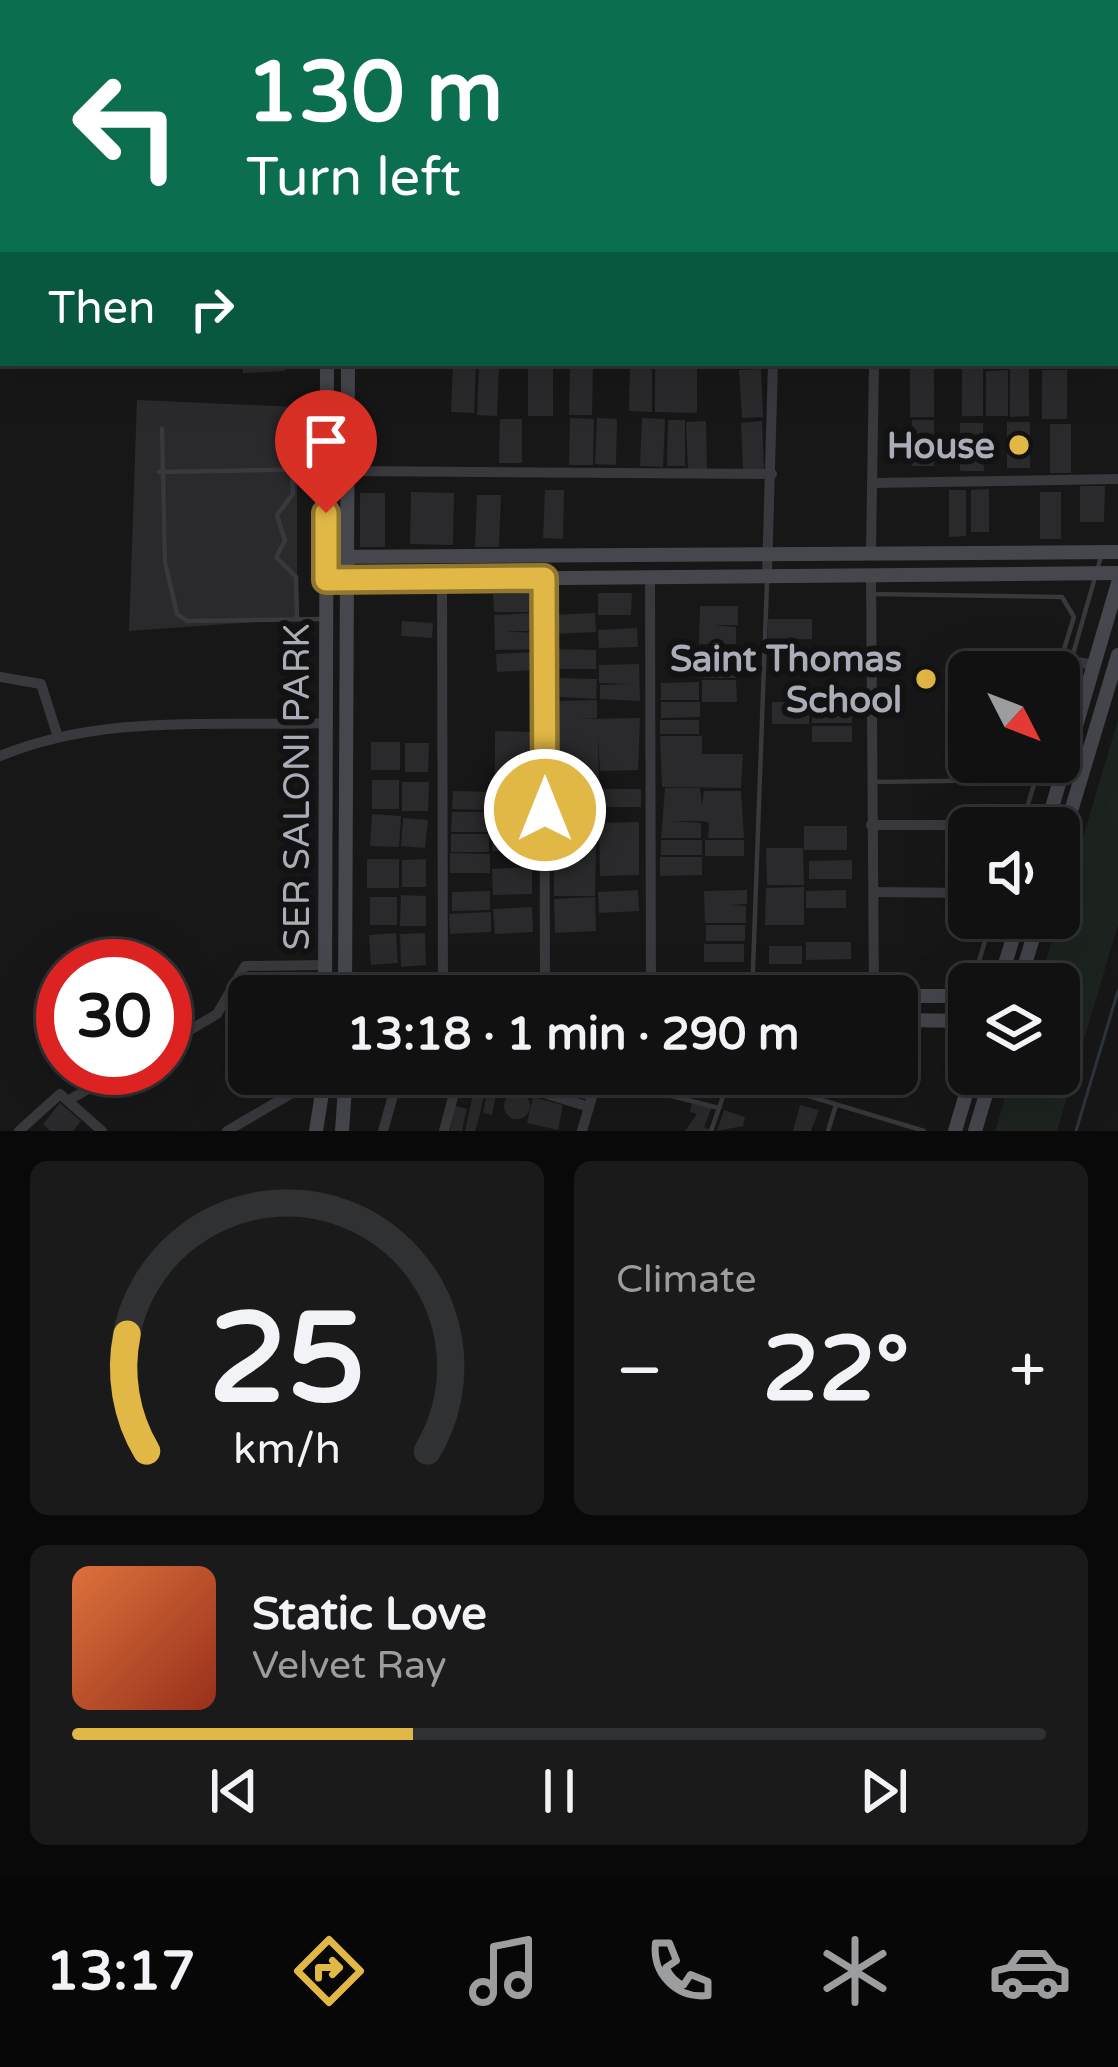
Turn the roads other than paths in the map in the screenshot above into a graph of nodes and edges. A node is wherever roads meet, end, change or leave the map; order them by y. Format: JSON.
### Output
{"nodes":[{"id":1,"x":327,"y":366,"type":"edge"},
{"id":2,"x":348,"y":366,"type":"edge"},
{"id":3,"x":773,"y":366,"type":"edge"},
{"id":4,"x":874,"y":366,"type":"edge"},
{"id":5,"x":162,"y":429,"type":"dead end"},
{"id":6,"x":327,"y":469,"type":"junction"},
{"id":7,"x":292,"y":470,"type":"junction"},
{"id":8,"x":347,"y":471,"type":"junction"},
{"id":9,"x":159,"y":472,"type":"junction"},
{"id":10,"x":772,"y":474,"type":"junction"},
{"id":11,"x":1118,"y":478,"type":"edge"},
{"id":12,"x":872,"y":482,"type":"junction"},
{"id":13,"x":871,"y":550,"type":"junction"},
{"id":14,"x":769,"y":551,"type":"junction"},
{"id":15,"x":1110,"y":551,"type":"edge"},
{"id":16,"x":326,"y":557,"type":"junction"},
{"id":17,"x":347,"y":557,"type":"junction"},
{"id":18,"x":1100,"y":570,"type":"junction"},
{"id":19,"x":1118,"y":573,"type":"edge"},
{"id":20,"x":767,"y":574,"type":"junction"},
{"id":21,"x":871,"y":574,"type":"junction"},
{"id":22,"x":650,"y":576,"type":"junction"},
{"id":23,"x":544,"y":578,"type":"junction"},
{"id":24,"x":442,"y":579,"type":"junction"},
{"id":25,"x":326,"y":580,"type":"junction"},
{"id":26,"x":347,"y":580,"type":"junction"},
{"id":27,"x":1118,"y":583,"type":"edge"},
{"id":28,"x":871,"y":594,"type":"junction"},
{"id":29,"x":1070,"y":602,"type":"junction"},
{"id":30,"x":1090,"y":603,"type":"junction"},
{"id":31,"x":297,"y":619,"type":"junction"},
{"id":32,"x":326,"y":619,"type":"junction"},
{"id":33,"x":1068,"y":651,"type":"edge"},
{"id":34,"x":1071,"y":651,"type":"edge"},
{"id":35,"x":1118,"y":655,"type":"edge"},
{"id":36,"x":1080,"y":665,"type":"edge"},
{"id":37,"x":1094,"y":665,"type":"junction"},
{"id":38,"x":0,"y":677,"type":"edge"},
{"id":39,"x":326,"y":723,"type":"junction"},
{"id":40,"x":57,"y":734,"type":"junction"},
{"id":41,"x":0,"y":756,"type":"edge"},
{"id":42,"x":948,"y":781,"type":"edge"},
{"id":43,"x":871,"y":783,"type":"junction"},
{"id":44,"x":1052,"y":807,"type":"edge"},
{"id":45,"x":1072,"y":807,"type":"edge"},
{"id":46,"x":871,"y":825,"type":"junction"},
{"id":47,"x":948,"y":826,"type":"edge"},
{"id":48,"x":875,"y":892,"type":"junction"},
{"id":49,"x":948,"y":893,"type":"edge"},
{"id":50,"x":326,"y":965,"type":"junction"},
{"id":51,"x":326,"y":975,"type":"edge"},
{"id":52,"x":345,"y":975,"type":"edge"},
{"id":53,"x":443,"y":975,"type":"edge"},
{"id":54,"x":545,"y":975,"type":"edge"},
{"id":55,"x":651,"y":975,"type":"edge"},
{"id":56,"x":753,"y":975,"type":"edge"},
{"id":57,"x":874,"y":975,"type":"edge"},
{"id":58,"x":948,"y":995,"type":"edge"},
{"id":59,"x":918,"y":996,"type":"edge"},
{"id":60,"x":918,"y":1020,"type":"edge"},
{"id":61,"x":948,"y":1021,"type":"edge"},
{"id":62,"x":192,"y":1029,"type":"edge"},
{"id":63,"x":78,"y":1095,"type":"edge"},
{"id":64,"x":289,"y":1095,"type":"edge"},
{"id":65,"x":322,"y":1095,"type":"edge"},
{"id":66,"x":345,"y":1095,"type":"edge"},
{"id":67,"x":393,"y":1095,"type":"edge"},
{"id":68,"x":453,"y":1095,"type":"edge"},
{"id":69,"x":550,"y":1095,"type":"edge"},
{"id":70,"x":592,"y":1095,"type":"edge"},
{"id":71,"x":667,"y":1095,"type":"edge"},
{"id":72,"x":724,"y":1095,"type":"edge"},
{"id":73,"x":803,"y":1095,"type":"edge"},
{"id":74,"x":966,"y":1095,"type":"edge"},
{"id":75,"x":986,"y":1095,"type":"edge"},
{"id":76,"x":69,"y":1100,"type":"junction"},
{"id":77,"x":836,"y":1105,"type":"junction"},
{"id":78,"x":589,"y":1107,"type":"junction"},
{"id":79,"x":718,"y":1108,"type":"junction"},
{"id":80,"x":88,"y":1118,"type":"junction"},
{"id":81,"x":19,"y":1131,"type":"edge"},
{"id":82,"x":77,"y":1131,"type":"edge"},
{"id":83,"x":102,"y":1131,"type":"edge"},
{"id":84,"x":227,"y":1131,"type":"edge"},
{"id":85,"x":316,"y":1131,"type":"edge"},
{"id":86,"x":343,"y":1131,"type":"edge"},
{"id":87,"x":383,"y":1131,"type":"edge"},
{"id":88,"x":444,"y":1131,"type":"edge"},
{"id":89,"x":582,"y":1131,"type":"edge"},
{"id":90,"x":711,"y":1131,"type":"edge"},
{"id":91,"x":828,"y":1131,"type":"edge"},
{"id":92,"x":924,"y":1131,"type":"edge"},
{"id":93,"x":955,"y":1131,"type":"edge"},
{"id":94,"x":975,"y":1131,"type":"edge"}],
"edges":[{"from":1,"to":6,"type":"street","name":"SER SALONI PARK"},
{"from":2,"to":8,"type":"street"},
{"from":3,"to":10,"type":"street"},
{"from":4,"to":12,"type":"street"},
{"from":5,"to":9,"type":"lane"},
{"from":6,"to":7,"type":"lane"},
{"from":6,"to":16,"type":"street","name":"SER SALONI PARK"},
{"from":7,"to":9,"type":"lane"},
{"from":7,"to":31,"type":"lane"},
{"from":8,"to":10,"type":"street"},
{"from":8,"to":17,"type":"street"},
{"from":9,"to":31,"type":"lane"},
{"from":10,"to":14,"type":"street"},
{"from":11,"to":12,"type":"street"},
{"from":12,"to":13,"type":"street"},
{"from":13,"to":14,"type":"street"},
{"from":13,"to":15,"type":"street"},
{"from":14,"to":17,"type":"street"},
{"from":14,"to":20,"type":"street"},
{"from":15,"to":18,"type":"lane"},
{"from":16,"to":17,"type":"street"},
{"from":16,"to":25,"type":"street","name":"SER SALONI PARK"},
{"from":17,"to":26,"type":"street"},
{"from":18,"to":19,"type":"street"},
{"from":18,"to":21,"type":"street"},
{"from":18,"to":30,"type":"lane"},
{"from":20,"to":21,"type":"street"},
{"from":20,"to":22,"type":"street"},
{"from":20,"to":56,"type":"lane"},
{"from":21,"to":28,"type":"street"},
{"from":22,"to":23,"type":"street"},
{"from":22,"to":55,"type":"street"},
{"from":23,"to":24,"type":"street"},
{"from":23,"to":54,"type":"street"},
{"from":24,"to":26,"type":"street"},
{"from":24,"to":53,"type":"street"},
{"from":25,"to":26,"type":"street"},
{"from":25,"to":32,"type":"street","name":"SER SALONI PARK"},
{"from":26,"to":52,"type":"street"},
{"from":27,"to":37,"type":"street"},
{"from":28,"to":29,"type":"lane"},
{"from":28,"to":43,"type":"street"},
{"from":29,"to":30,"type":"lane"},
{"from":29,"to":33,"type":"lane"},
{"from":30,"to":34,"type":"lane"},
{"from":31,"to":32,"type":"lane"},
{"from":32,"to":39,"type":"street","name":"SER SALONI PARK"},
{"from":35,"to":45,"type":"street"},
{"from":36,"to":37,"type":"street"},
{"from":37,"to":44,"type":"street"},
{"from":38,"to":40,"type":"street"},
{"from":39,"to":40,"type":"street"},
{"from":39,"to":50,"type":"street","name":"SER SALONI PARK"},
{"from":40,"to":41,"type":"street"},
{"from":42,"to":43,"type":"lane"},
{"from":43,"to":46,"type":"street"},
{"from":46,"to":47,"type":"street"},
{"from":46,"to":48,"type":"street"},
{"from":48,"to":49,"type":"street"},
{"from":48,"to":57,"type":"street"},
{"from":50,"to":51,"type":"street","name":"SER SALONI PARK"},
{"from":50,"to":62,"type":"street"},
{"from":58,"to":59,"type":"street"},
{"from":60,"to":61,"type":"street"},
{"from":63,"to":76,"type":"street"},
{"from":64,"to":84,"type":"street"},
{"from":65,"to":85,"type":"street"},
{"from":66,"to":86,"type":"street"},
{"from":67,"to":87,"type":"street"},
{"from":68,"to":88,"type":"street"},
{"from":69,"to":78,"type":"street"},
{"from":70,"to":78,"type":"street"},
{"from":71,"to":79,"type":"lane"},
{"from":72,"to":79,"type":"lane"},
{"from":73,"to":77,"type":"lane"},
{"from":74,"to":93,"type":"street"},
{"from":75,"to":94,"type":"street"},
{"from":76,"to":80,"type":"street"},
{"from":76,"to":81,"type":"street"},
{"from":77,"to":91,"type":"lane"},
{"from":77,"to":92,"type":"lane"},
{"from":78,"to":89,"type":"street"},
{"from":79,"to":90,"type":"lane"},
{"from":80,"to":82,"type":"street"},
{"from":80,"to":83,"type":"street"}]}
